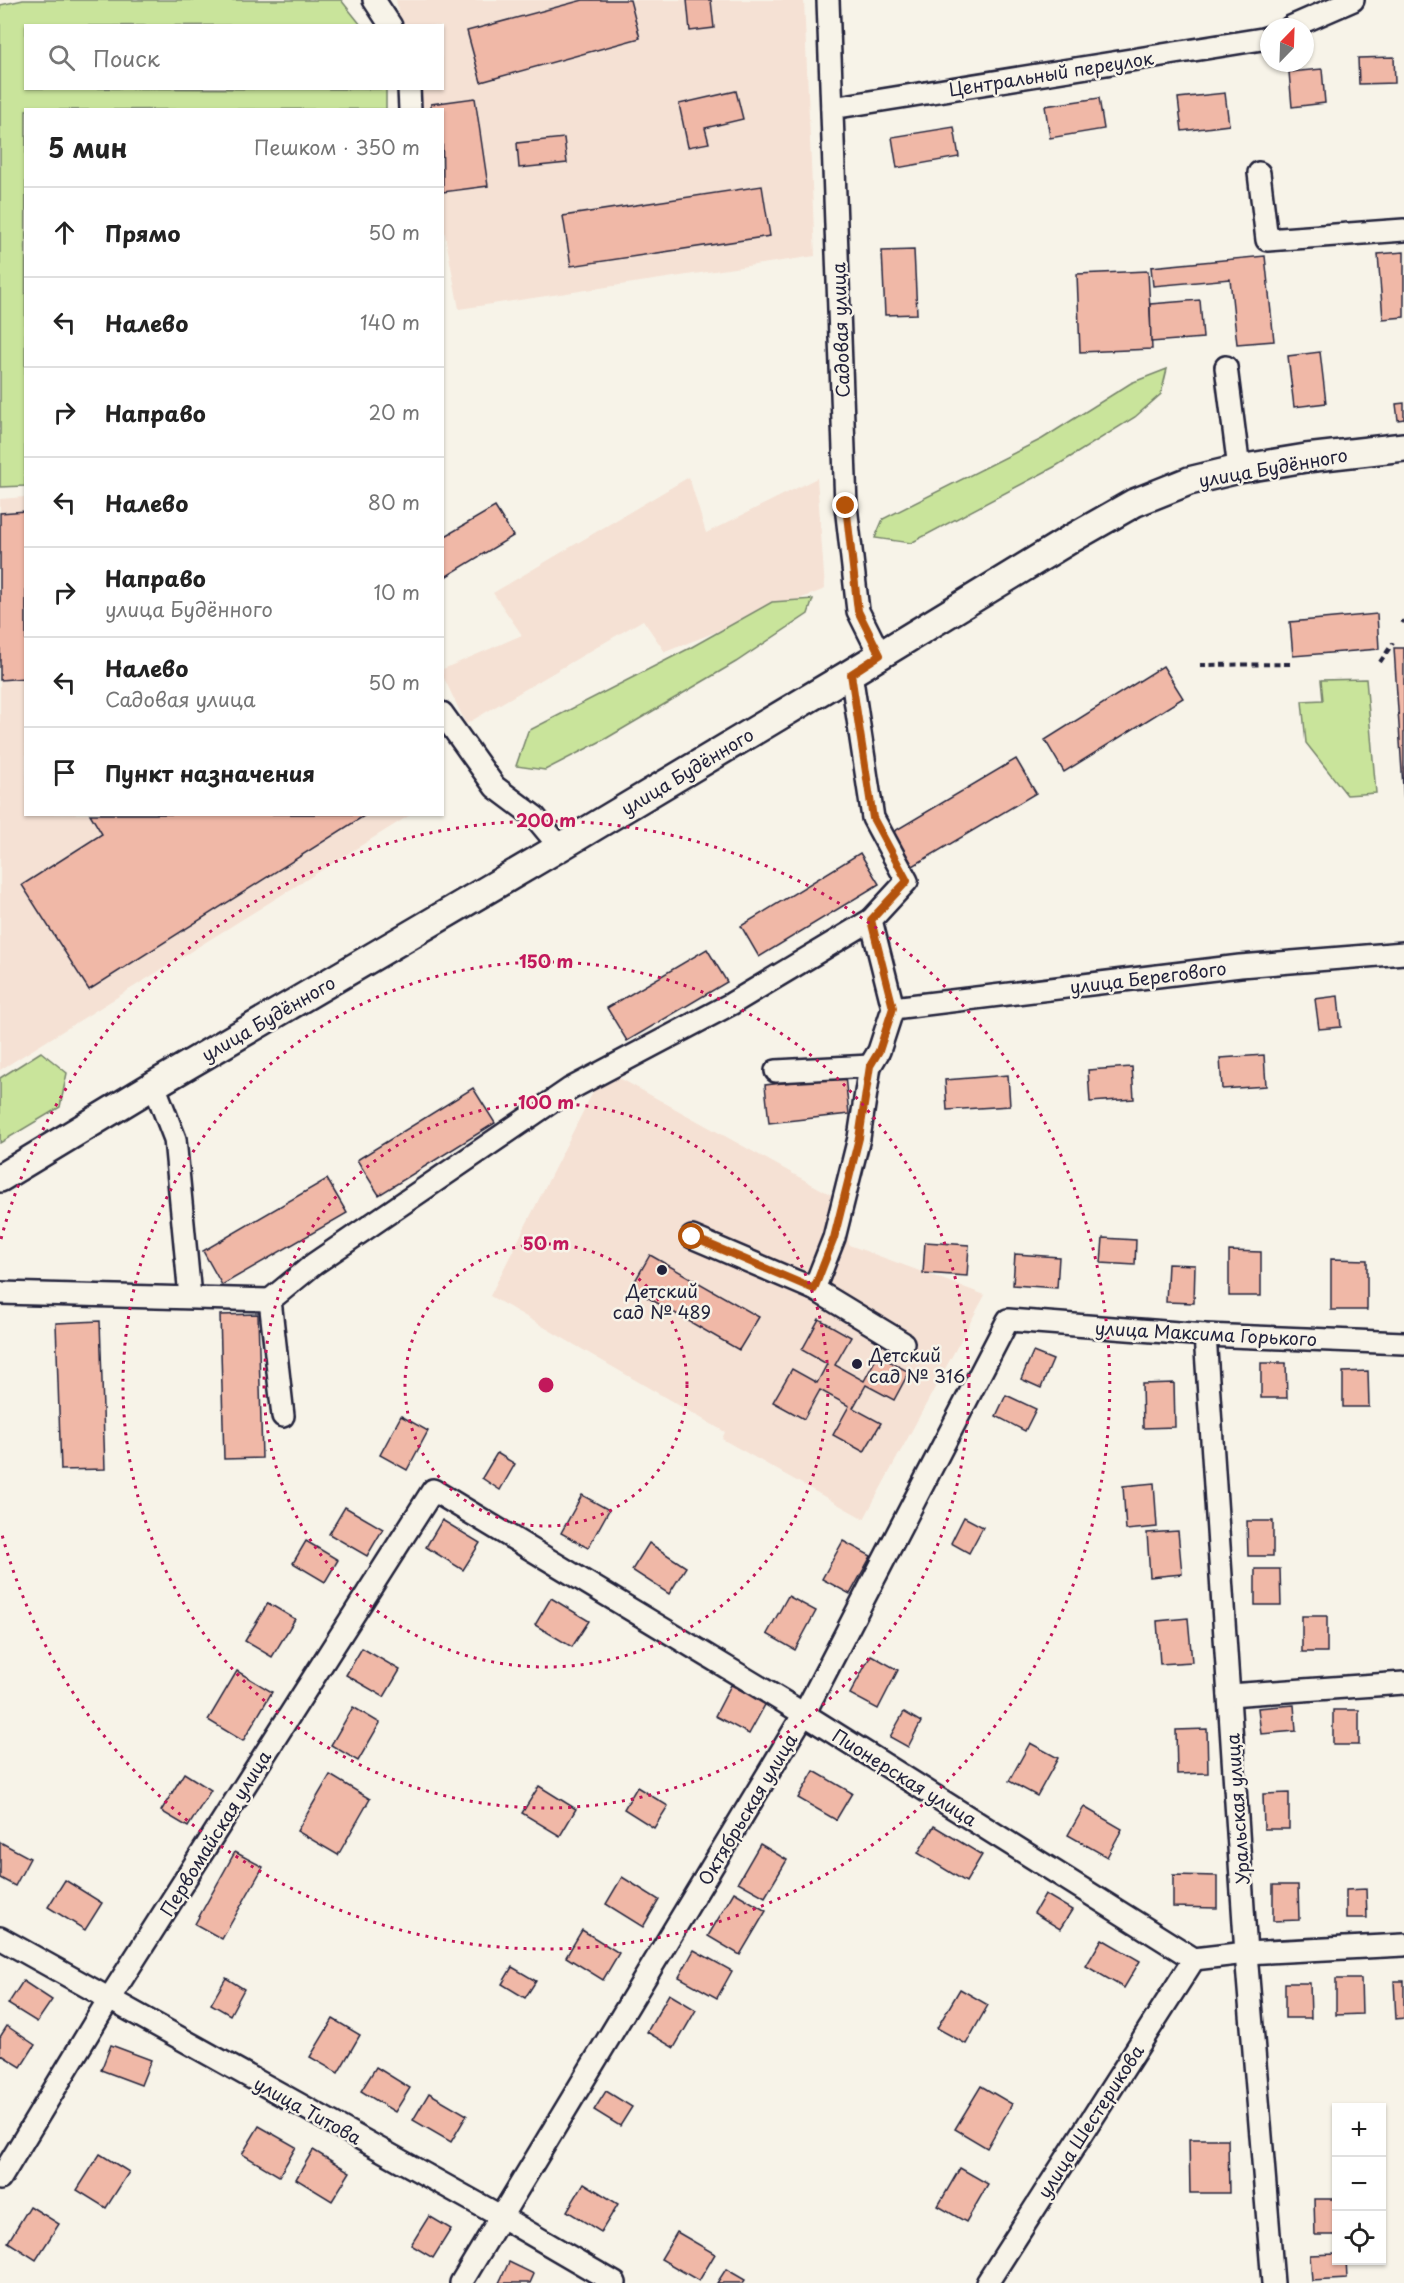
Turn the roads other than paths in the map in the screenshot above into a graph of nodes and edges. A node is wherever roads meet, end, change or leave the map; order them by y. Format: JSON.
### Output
{"nodes":[{"id":1,"x":374,"y":0,"type":"edge"},
{"id":2,"x":828,"y":0,"type":"edge"},
{"id":3,"x":1353,"y":0,"type":"edge"},
{"id":4,"x":1312,"y":18,"type":"edge"},
{"id":5,"x":390,"y":24,"type":"edge"},
{"id":6,"x":1260,"y":39,"type":"edge"},
{"id":7,"x":409,"y":90,"type":"edge"},
{"id":8,"x":410,"y":108,"type":"edge"},
{"id":9,"x":832,"y":108,"type":"junction"},
{"id":10,"x":1259,"y":173,"type":"dead end"},
{"id":11,"x":1404,"y":230,"type":"edge"},
{"id":12,"x":1226,"y":367,"type":"dead end"},
{"id":13,"x":1404,"y":447,"type":"edge"},
{"id":14,"x":1239,"y":469,"type":"junction"},
{"id":15,"x":880,"y":655,"type":"junction"},
{"id":16,"x":851,"y":674,"type":"junction"},
{"id":17,"x":444,"y":716,"type":"edge"},
{"id":18,"x":560,"y":847,"type":"junction"},
{"id":19,"x":871,"y":920,"type":"junction"},
{"id":20,"x":1404,"y":953,"type":"edge"},
{"id":21,"x":893,"y":1008,"type":"junction"},
{"id":22,"x":870,"y":1066,"type":"junction"},
{"id":23,"x":776,"y":1071,"type":"dead end"},
{"id":24,"x":154,"y":1085,"type":"junction"},
{"id":25,"x":0,"y":1178,"type":"edge"},
{"id":26,"x":692,"y":1237,"type":"dead end"},
{"id":27,"x":814,"y":1289,"type":"junction"},
{"id":28,"x":0,"y":1293,"type":"edge"},
{"id":29,"x":190,"y":1298,"type":"junction"},
{"id":30,"x":270,"y":1300,"type":"junction"},
{"id":31,"x":1008,"y":1320,"type":"joint"},
{"id":32,"x":1205,"y":1335,"type":"junction"},
{"id":33,"x":903,"y":1343,"type":"dead end"},
{"id":34,"x":1404,"y":1344,"type":"edge"},
{"id":35,"x":283,"y":1416,"type":"dead end"},
{"id":36,"x":433,"y":1490,"type":"joint"},
{"id":37,"x":1404,"y":1683,"type":"edge"},
{"id":38,"x":1229,"y":1695,"type":"junction"},
{"id":39,"x":804,"y":1714,"type":"junction"},
{"id":40,"x":0,"y":1938,"type":"edge"},
{"id":41,"x":1404,"y":1945,"type":"edge"},
{"id":42,"x":1246,"y":1953,"type":"junction"},
{"id":43,"x":1194,"y":1959,"type":"junction"},
{"id":44,"x":109,"y":1999,"type":"junction"},
{"id":45,"x":0,"y":2178,"type":"edge"},
{"id":46,"x":500,"y":2216,"type":"junction"},
{"id":47,"x":461,"y":2283,"type":"edge"},
{"id":48,"x":615,"y":2283,"type":"edge"},
{"id":49,"x":987,"y":2283,"type":"edge"},
{"id":50,"x":1273,"y":2283,"type":"edge"}],
"edges":[{"from":1,"to":5,"type":"street"},
{"from":2,"to":9,"type":"street","name":"Садовая улица"},
{"from":3,"to":4,"type":"street"},
{"from":6,"to":9,"type":"street","name":"Центральный переулок"},
{"from":7,"to":8,"type":"street"},
{"from":9,"to":15,"type":"street","name":"Садовая улица"},
{"from":10,"to":11,"type":"street"},
{"from":12,"to":14,"type":"street"},
{"from":13,"to":14,"type":"main road","name":"улица Будённого"},
{"from":14,"to":15,"type":"main road","name":"улица Будённого"},
{"from":15,"to":16,"type":"main road","name":"улица Будённого"},
{"from":16,"to":18,"type":"main road","name":"улица Будённого"},
{"from":16,"to":19,"type":"street"},
{"from":17,"to":18,"type":"street"},
{"from":18,"to":24,"type":"main road","name":"улица Будённого"},
{"from":19,"to":21,"type":"street"},
{"from":19,"to":30,"type":"street"},
{"from":20,"to":21,"type":"street","name":"улица Берегового"},
{"from":21,"to":22,"type":"street"},
{"from":22,"to":23,"type":"street"},
{"from":22,"to":27,"type":"street"},
{"from":24,"to":25,"type":"main road","name":"улица Будённого"},
{"from":24,"to":29,"type":"street"},
{"from":26,"to":27,"type":"street"},
{"from":27,"to":33,"type":"street"},
{"from":28,"to":29,"type":"street"},
{"from":29,"to":30,"type":"street"},
{"from":30,"to":35,"type":"street"},
{"from":31,"to":32,"type":"street","name":"улица Максима Горького"},
{"from":31,"to":39,"type":"street","name":"Октябрьская улица"},
{"from":32,"to":34,"type":"street","name":"улица Максима Горького"},
{"from":32,"to":38,"type":"street","name":"Уральская улица"},
{"from":36,"to":39,"type":"street","name":"Пионерская улица"},
{"from":36,"to":44,"type":"street","name":"Первомайская улица"},
{"from":37,"to":38,"type":"street"},
{"from":38,"to":42,"type":"street","name":"Уральская улица"},
{"from":39,"to":43,"type":"street","name":"Пионерская улица"},
{"from":39,"to":46,"type":"street","name":"Октябрьская улица"},
{"from":40,"to":44,"type":"street","name":"улица Титова"},
{"from":41,"to":42,"type":"street"},
{"from":42,"to":43,"type":"street"},
{"from":42,"to":50,"type":"street","name":"Уральская улица"},
{"from":43,"to":49,"type":"street","name":"улица Шестерикова"},
{"from":44,"to":45,"type":"street","name":"Первомайская улица"},
{"from":44,"to":46,"type":"street","name":"улица Титова"},
{"from":46,"to":47,"type":"street","name":"Октябрьская улица"},
{"from":46,"to":48,"type":"street","name":"улица Титова"}]}
